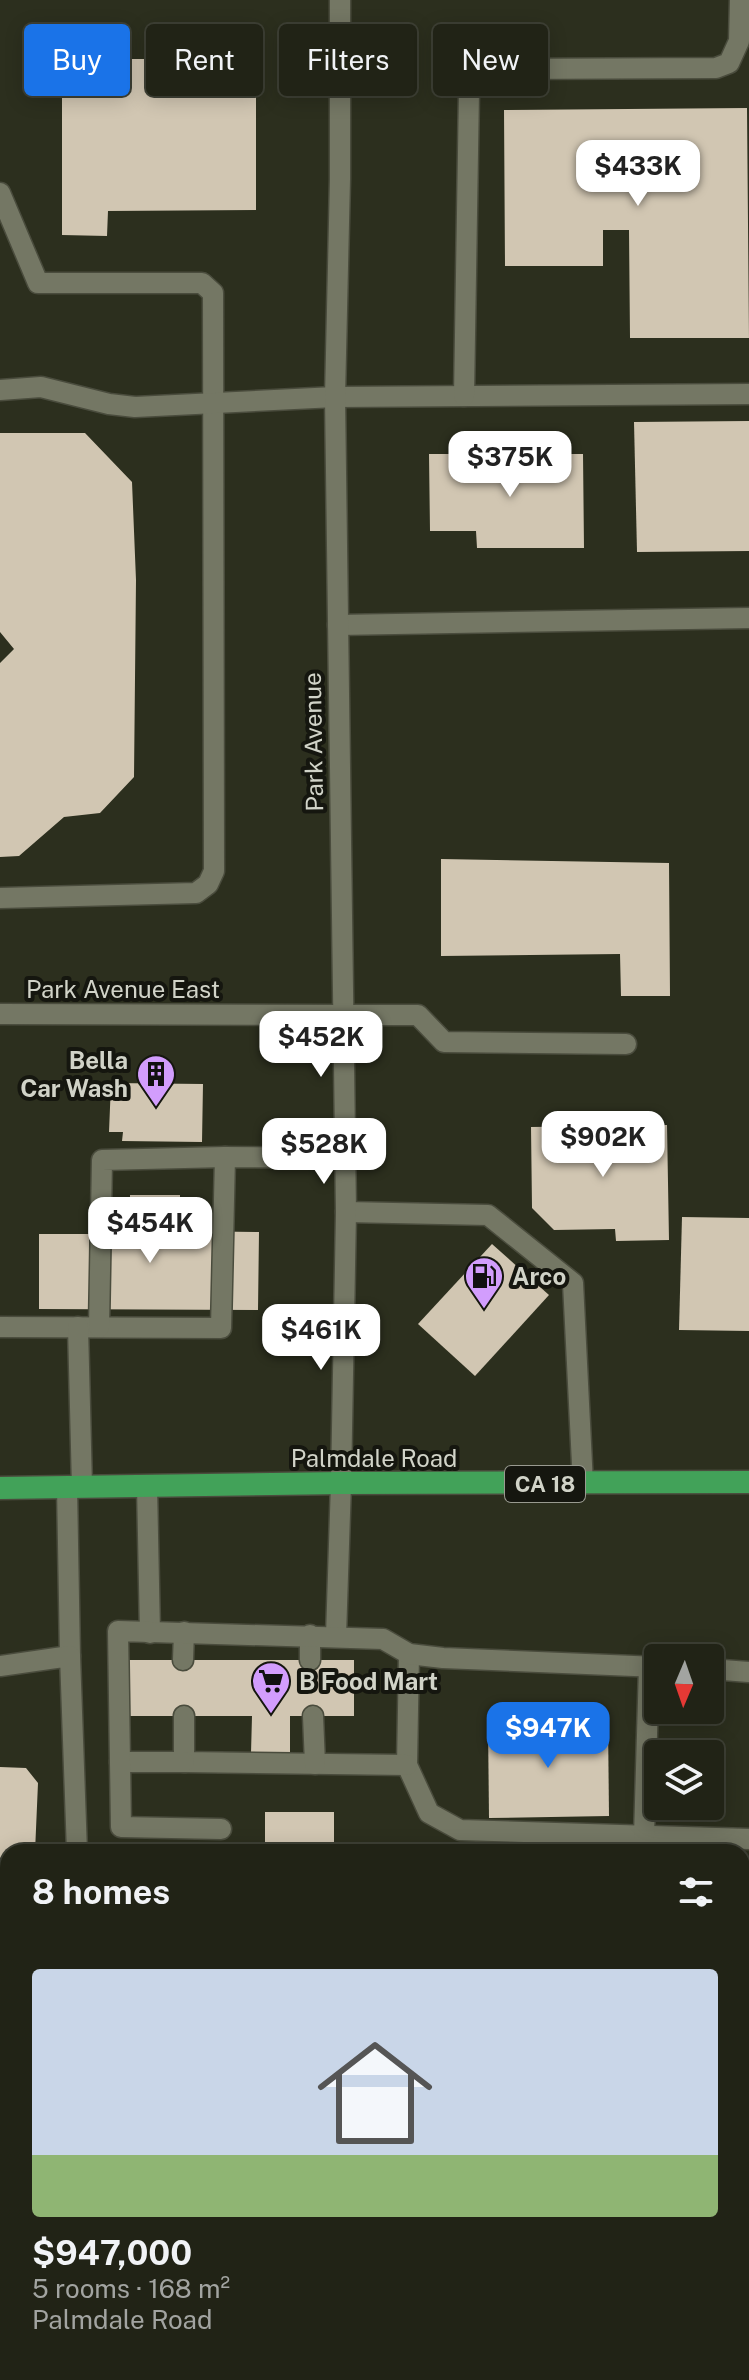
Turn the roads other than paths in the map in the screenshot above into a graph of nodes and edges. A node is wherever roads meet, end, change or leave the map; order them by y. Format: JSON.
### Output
{"nodes":[{"id":1,"x":340,"y":0,"type":"edge"},
{"id":2,"x":740,"y":0,"type":"edge"},
{"id":3,"x":0,"y":193,"type":"edge"},
{"id":4,"x":0,"y":390,"type":"edge"},
{"id":5,"x":749,"y":394,"type":"edge"},
{"id":6,"x":464,"y":396,"type":"junction"},
{"id":7,"x":335,"y":397,"type":"junction"},
{"id":8,"x":215,"y":401,"type":"junction"},
{"id":9,"x":749,"y":618,"type":"edge"},
{"id":10,"x":338,"y":625,"type":"junction"},
{"id":11,"x":0,"y":898,"type":"edge"},
{"id":12,"x":0,"y":1014,"type":"edge"},
{"id":13,"x":342,"y":1015,"type":"junction"},
{"id":14,"x":626,"y":1044,"type":"dead end"},
{"id":15,"x":225,"y":1157,"type":"junction"},
{"id":16,"x":345,"y":1158,"type":"junction"},
{"id":17,"x":346,"y":1212,"type":"junction"},
{"id":18,"x":0,"y":1327,"type":"edge"},
{"id":19,"x":89,"y":1327,"type":"junction"},
{"id":20,"x":749,"y":1482,"type":"edge"},
{"id":21,"x":341,"y":1483,"type":"junction"},
{"id":22,"x":583,"y":1484,"type":"junction"},
{"id":23,"x":147,"y":1486,"type":"junction"},
{"id":24,"x":74,"y":1487,"type":"junction"},
{"id":25,"x":0,"y":1488,"type":"edge"},
{"id":26,"x":184,"y":1632,"type":"junction"},
{"id":27,"x":150,"y":1633,"type":"junction"},
{"id":28,"x":310,"y":1635,"type":"junction"},
{"id":29,"x":336,"y":1636,"type":"junction"},
{"id":30,"x":409,"y":1654,"type":"junction"},
{"id":31,"x":70,"y":1656,"type":"junction"},
{"id":32,"x":183,"y":1660,"type":"dead end"},
{"id":33,"x":310,"y":1660,"type":"dead end"},
{"id":34,"x":0,"y":1666,"type":"edge"},
{"id":35,"x":644,"y":1667,"type":"edge"},
{"id":36,"x":724,"y":1670,"type":"edge"},
{"id":37,"x":749,"y":1672,"type":"edge"},
{"id":38,"x":184,"y":1716,"type":"dead end"},
{"id":39,"x":313,"y":1716,"type":"dead end"},
{"id":40,"x":651,"y":1724,"type":"edge"},
{"id":41,"x":120,"y":1762,"type":"junction"},
{"id":42,"x":184,"y":1762,"type":"junction"},
{"id":43,"x":315,"y":1764,"type":"junction"},
{"id":44,"x":407,"y":1765,"type":"junction"},
{"id":45,"x":221,"y":1829,"type":"dead end"},
{"id":46,"x":644,"y":1836,"type":"junction"},
{"id":47,"x":749,"y":1839,"type":"edge"},
{"id":48,"x":77,"y":1844,"type":"edge"}],
"edges":[{"from":1,"to":7,"type":"street","name":"Park Avenue"},
{"from":2,"to":6,"type":"street"},
{"from":3,"to":8,"type":"street"},
{"from":4,"to":8,"type":"street"},
{"from":5,"to":6,"type":"street"},
{"from":6,"to":7,"type":"street"},
{"from":7,"to":8,"type":"street"},
{"from":7,"to":10,"type":"street","name":"Park Avenue"},
{"from":8,"to":11,"type":"street"},
{"from":9,"to":10,"type":"street"},
{"from":10,"to":13,"type":"street","name":"Park Avenue"},
{"from":12,"to":13,"type":"street","name":"Park Avenue East"},
{"from":13,"to":14,"type":"street","name":"Park Avenue East"},
{"from":13,"to":16,"type":"street","name":"Park Avenue"},
{"from":15,"to":16,"type":"street"},
{"from":15,"to":19,"type":"street"},
{"from":15,"to":19,"type":"street"},
{"from":16,"to":17,"type":"street","name":"Park Avenue"},
{"from":17,"to":21,"type":"street","name":"Park Avenue"},
{"from":17,"to":22,"type":"street"},
{"from":18,"to":19,"type":"street"},
{"from":19,"to":24,"type":"street"},
{"from":20,"to":22,"type":"highway","name":"Palmdale Road","number":"CA 18"},
{"from":21,"to":22,"type":"highway","name":"Palmdale Road","number":"CA 18"},
{"from":21,"to":23,"type":"highway","name":"Palmdale Road","number":"CA 18"},
{"from":21,"to":29,"type":"street","name":"Park Avenue"},
{"from":23,"to":24,"type":"highway","name":"Palmdale Road","number":"CA 18"},
{"from":23,"to":27,"type":"street"},
{"from":24,"to":25,"type":"highway","name":"Palmdale Road","number":"CA 18"},
{"from":24,"to":31,"type":"street"},
{"from":26,"to":27,"type":"street"},
{"from":26,"to":28,"type":"street"},
{"from":26,"to":32,"type":"street"},
{"from":27,"to":41,"type":"street"},
{"from":28,"to":29,"type":"street"},
{"from":28,"to":33,"type":"street"},
{"from":29,"to":30,"type":"street"},
{"from":30,"to":35,"type":"street"},
{"from":30,"to":44,"type":"street"},
{"from":31,"to":34,"type":"street"},
{"from":31,"to":48,"type":"street"},
{"from":36,"to":37,"type":"street"},
{"from":38,"to":42,"type":"street"},
{"from":39,"to":43,"type":"street"},
{"from":40,"to":46,"type":"street"},
{"from":41,"to":42,"type":"street"},
{"from":41,"to":45,"type":"street"},
{"from":42,"to":43,"type":"street"},
{"from":43,"to":44,"type":"street"},
{"from":44,"to":46,"type":"street"},
{"from":46,"to":47,"type":"street"}]}
